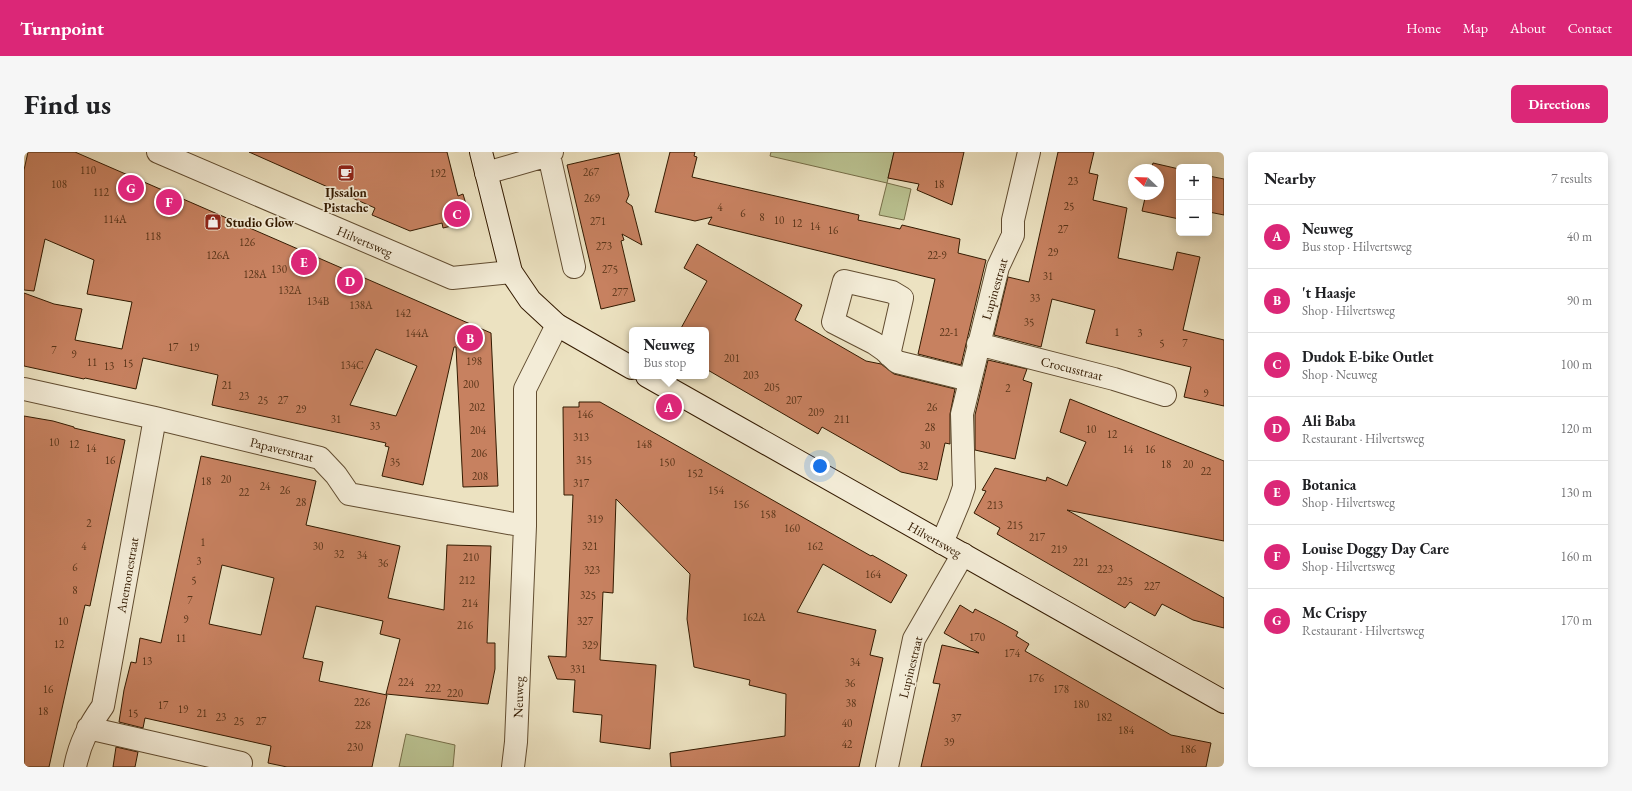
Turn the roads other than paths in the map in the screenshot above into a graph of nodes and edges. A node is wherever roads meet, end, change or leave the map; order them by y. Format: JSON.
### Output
{"nodes":[{"id":1,"x":158,"y":152,"type":"edge"},
{"id":2,"x":481,"y":152,"type":"edge"},
{"id":3,"x":1029,"y":152,"type":"edge"},
{"id":4,"x":550,"y":154,"type":"edge"},
{"id":5,"x":486,"y":173,"type":"junction"},
{"id":6,"x":574,"y":267,"type":"dead end"},
{"id":7,"x":512,"y":272,"type":"junction"},
{"id":8,"x":557,"y":325,"type":"junction"},
{"id":9,"x":978,"y":344,"type":"junction"},
{"id":10,"x":890,"y":355,"type":"junction"},
{"id":11,"x":629,"y":366,"type":"edge"},
{"id":12,"x":652,"y":379,"type":"edge"},
{"id":13,"x":970,"y":380,"type":"junction"},
{"id":14,"x":24,"y":389,"type":"edge"},
{"id":15,"x":1165,"y":395,"type":"dead end"},
{"id":16,"x":154,"y":418,"type":"junction"},
{"id":17,"x":525,"y":526,"type":"junction"},
{"id":18,"x":942,"y":543,"type":"junction"},
{"id":19,"x":963,"y":554,"type":"junction"},
{"id":20,"x":1224,"y":702,"type":"edge"},
{"id":21,"x":88,"y":728,"type":"junction"},
{"id":22,"x":241,"y":763,"type":"dead end"},
{"id":23,"x":75,"y":767,"type":"edge"},
{"id":24,"x":513,"y":767,"type":"edge"},
{"id":25,"x":887,"y":767,"type":"edge"}],
"edges":[{"from":1,"to":7,"type":"street","name":"Hilvertsweg"},
{"from":2,"to":5,"type":"street"},
{"from":3,"to":9,"type":"street","name":"Lupinestraat"},
{"from":4,"to":5,"type":"street"},
{"from":4,"to":6,"type":"street"},
{"from":5,"to":7,"type":"street"},
{"from":7,"to":8,"type":"street"},
{"from":8,"to":11,"type":"street"},
{"from":8,"to":17,"type":"street","name":"Neuweg"},
{"from":9,"to":13,"type":"street","name":"Lupinestraat"},
{"from":9,"to":15,"type":"street","name":"Crocusstraat"},
{"from":10,"to":10,"type":"street"},
{"from":10,"to":13,"type":"street"},
{"from":12,"to":18,"type":"street","name":"Hilvertsweg"},
{"from":13,"to":18,"type":"street","name":"Lupinestraat"},
{"from":14,"to":16,"type":"street","name":"Papaverstraat"},
{"from":16,"to":17,"type":"street","name":"Papaverstraat"},
{"from":16,"to":21,"type":"street","name":"Anemonestraat"},
{"from":17,"to":24,"type":"street","name":"Neuweg"},
{"from":18,"to":19,"type":"street","name":"Hilvertsweg"},
{"from":19,"to":20,"type":"street","name":"Hilvertsweg"},
{"from":19,"to":25,"type":"street","name":"Lupinestraat"},
{"from":21,"to":22,"type":"street"},
{"from":21,"to":23,"type":"street","name":"Anemonestraat"}]}
